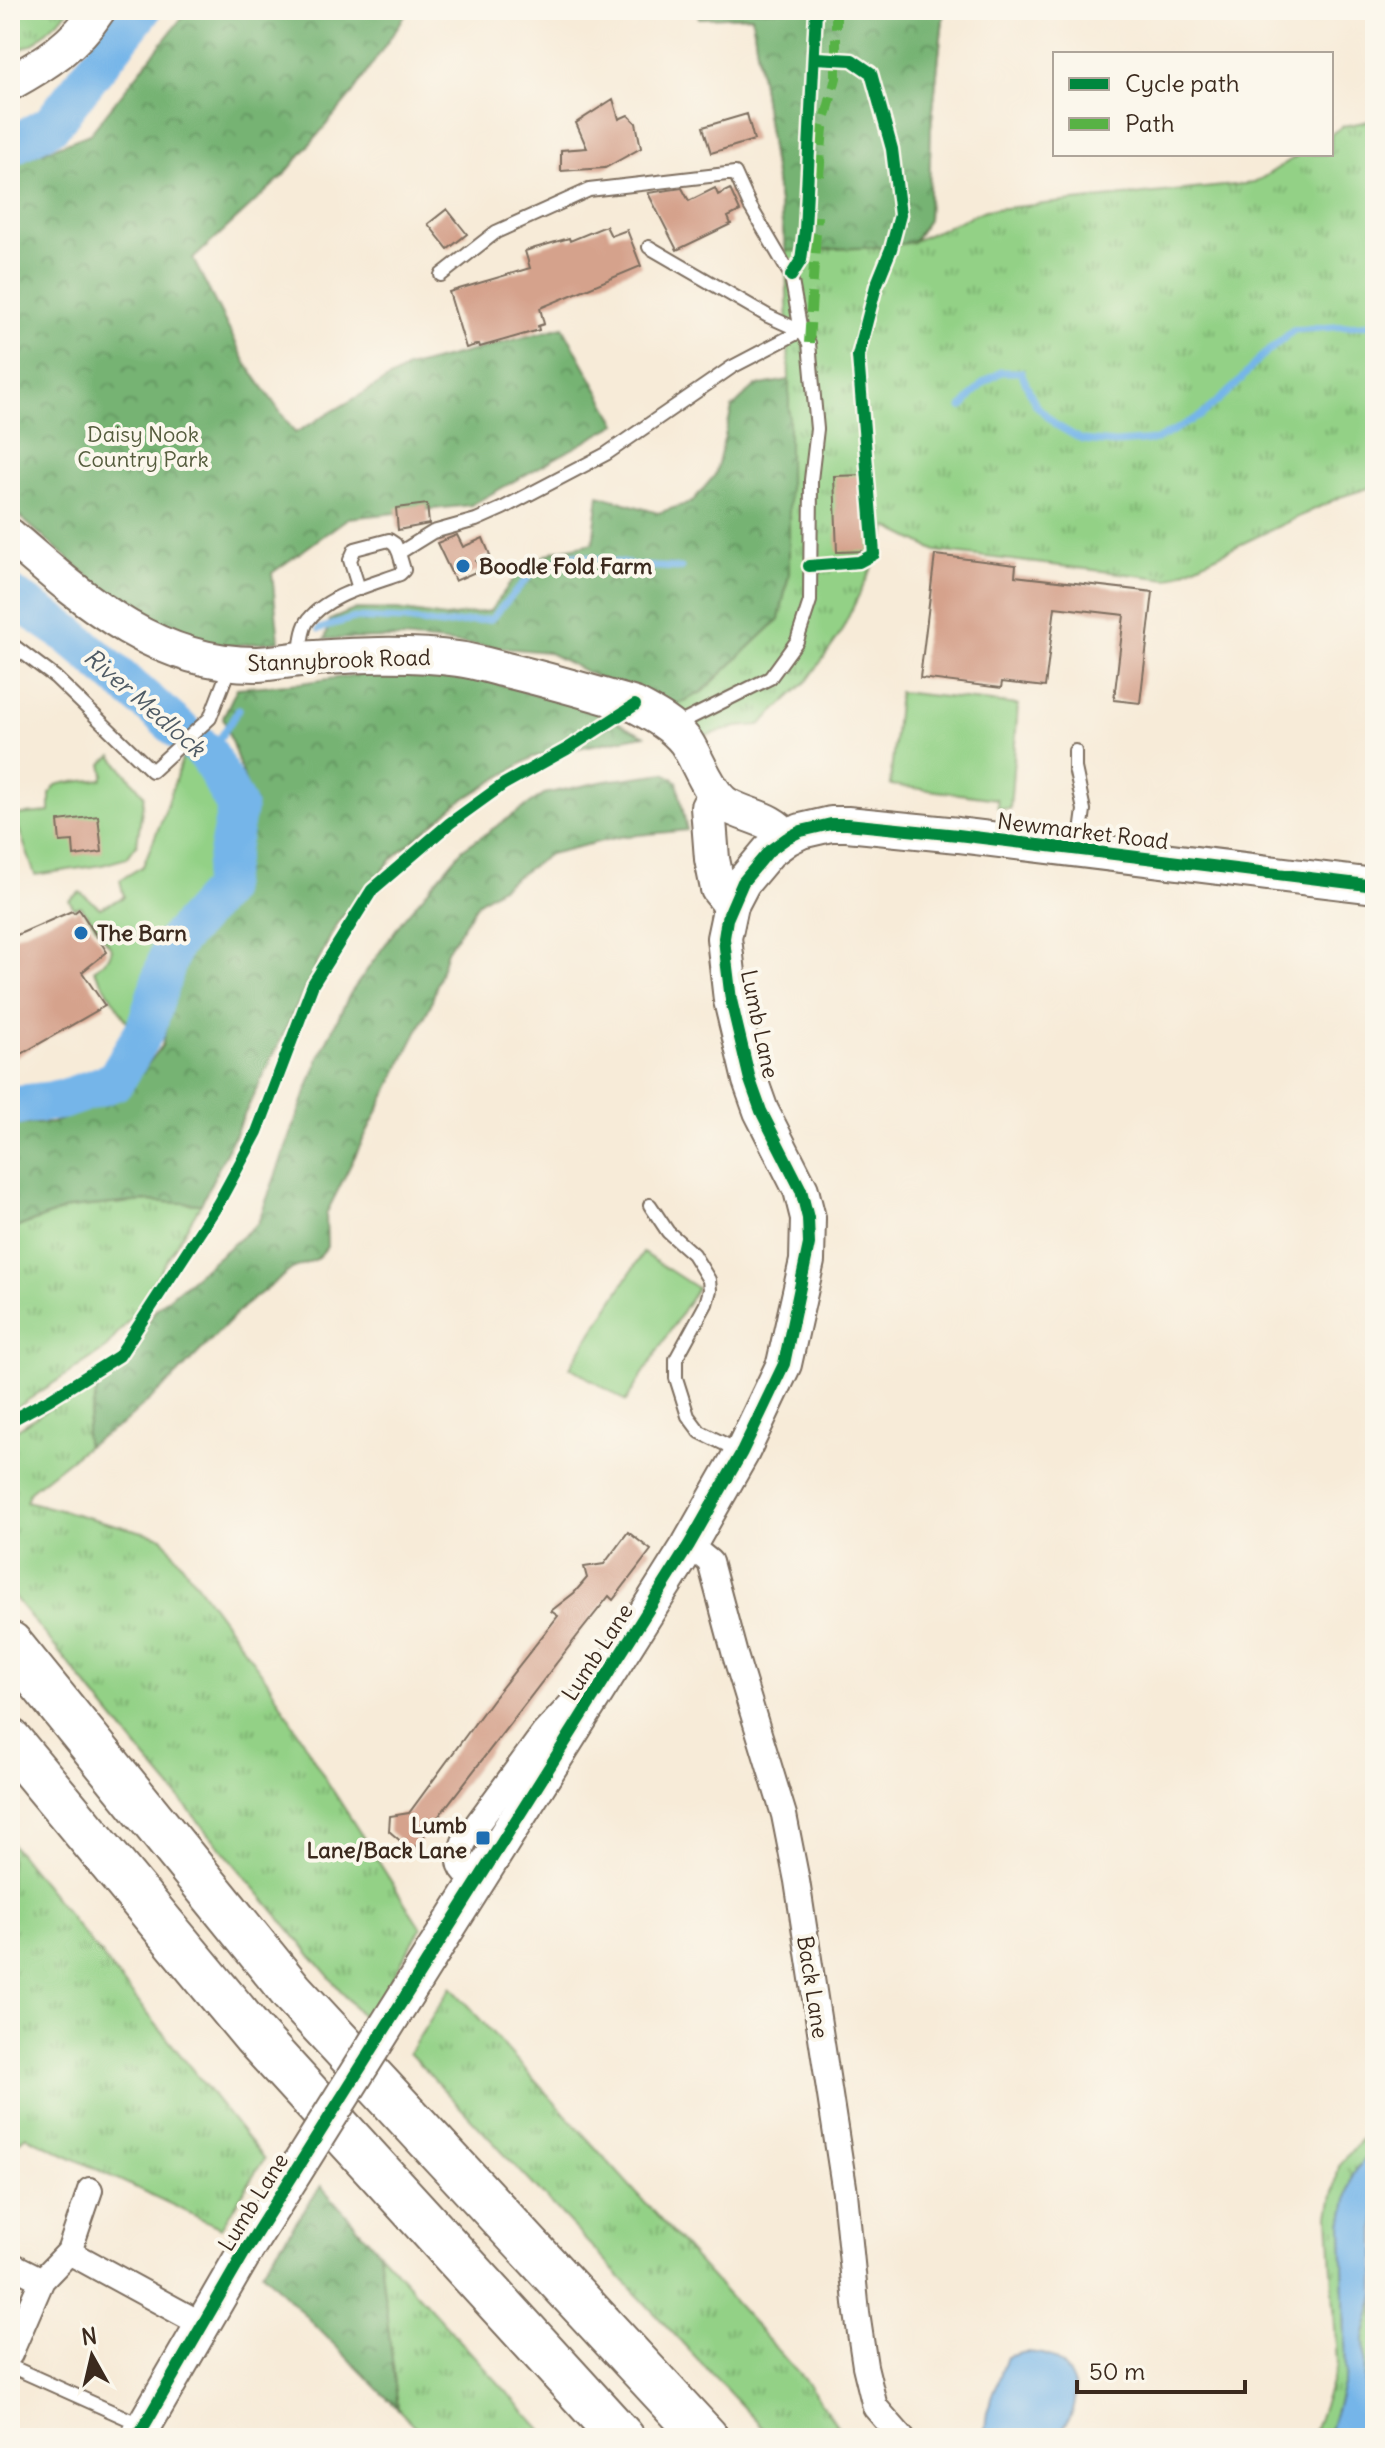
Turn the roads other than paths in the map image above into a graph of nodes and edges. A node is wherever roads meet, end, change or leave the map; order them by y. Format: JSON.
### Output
{"nodes":[{"id":1,"x":98,"y":10,"type":"edge"},
{"id":2,"x":10,"y":83,"type":"edge"},
{"id":3,"x":649,"y":247,"type":"dead end"},
{"id":4,"x":441,"y":275,"type":"dead end"},
{"id":5,"x":801,"y":331,"type":"junction"},
{"id":6,"x":10,"y":536,"type":"edge"},
{"id":7,"x":399,"y":553,"type":"junction"},
{"id":8,"x":359,"y":589,"type":"junction"},
{"id":9,"x":10,"y":643,"type":"edge"},
{"id":10,"x":300,"y":659,"type":"junction"},
{"id":11,"x":231,"y":663,"type":"junction"},
{"id":12,"x":671,"y":727,"type":"junction"},
{"id":13,"x":1075,"y":751,"type":"dead end"},
{"id":14,"x":716,"y":795,"type":"junction"},
{"id":15,"x":787,"y":838,"type":"junction"},
{"id":16,"x":1079,"y":851,"type":"junction"},
{"id":17,"x":1375,"y":886,"type":"edge"},
{"id":18,"x":731,"y":905,"type":"junction"},
{"id":19,"x":650,"y":1205,"type":"dead end"},
{"id":20,"x":742,"y":1452,"type":"junction"},
{"id":21,"x":689,"y":1545,"type":"junction"},
{"id":22,"x":10,"y":1644,"type":"edge"},
{"id":23,"x":10,"y":1741,"type":"edge"},
{"id":24,"x":90,"y":2190,"type":"dead end"},
{"id":25,"x":69,"y":2252,"type":"junction"},
{"id":26,"x":10,"y":2264,"type":"edge"},
{"id":27,"x":42,"y":2280,"type":"junction"},
{"id":28,"x":190,"y":2318,"type":"junction"},
{"id":29,"x":10,"y":2354,"type":"edge"},
{"id":30,"x":10,"y":2366,"type":"edge"},
{"id":31,"x":140,"y":2432,"type":"edge"},
{"id":32,"x":622,"y":2438,"type":"edge"},
{"id":33,"x":706,"y":2438,"type":"edge"},
{"id":34,"x":902,"y":2438,"type":"edge"}],
"edges":[{"from":1,"to":2,"type":"street"},
{"from":3,"to":5,"type":"lane"},
{"from":4,"to":5,"type":"lane"},
{"from":5,"to":7,"type":"lane"},
{"from":5,"to":12,"type":"lane"},
{"from":6,"to":11,"type":"street","name":"Stannybrook Road"},
{"from":7,"to":8,"type":"lane"},
{"from":7,"to":8,"type":"lane"},
{"from":8,"to":10,"type":"lane"},
{"from":9,"to":11,"type":"lane"},
{"from":10,"to":11,"type":"street","name":"Stannybrook Road"},
{"from":10,"to":12,"type":"street","name":"Stannybrook Road"},
{"from":12,"to":14,"type":"street","name":"Stannybrook Road"},
{"from":13,"to":16,"type":"lane"},
{"from":14,"to":15,"type":"street"},
{"from":14,"to":18,"type":"street"},
{"from":15,"to":16,"type":"street","name":"Newmarket Road"},
{"from":15,"to":18,"type":"street","name":"Lumb Lane"},
{"from":16,"to":17,"type":"street","name":"Newmarket Road"},
{"from":18,"to":20,"type":"street","name":"Lumb Lane"},
{"from":19,"to":20,"type":"lane"},
{"from":20,"to":21,"type":"street","name":"Lumb Lane"},
{"from":21,"to":28,"type":"street","name":"Lumb Lane","bridge":true},
{"from":21,"to":34,"type":"street","name":"Back Lane"},
{"from":22,"to":33,"type":"highway"},
{"from":23,"to":32,"type":"highway"},
{"from":24,"to":25,"type":"street"},
{"from":25,"to":27,"type":"street"},
{"from":25,"to":28,"type":"street"},
{"from":26,"to":27,"type":"street"},
{"from":27,"to":29,"type":"street"},
{"from":28,"to":31,"type":"street","name":"Lumb Lane"},
{"from":30,"to":31,"type":"lane"}]}
